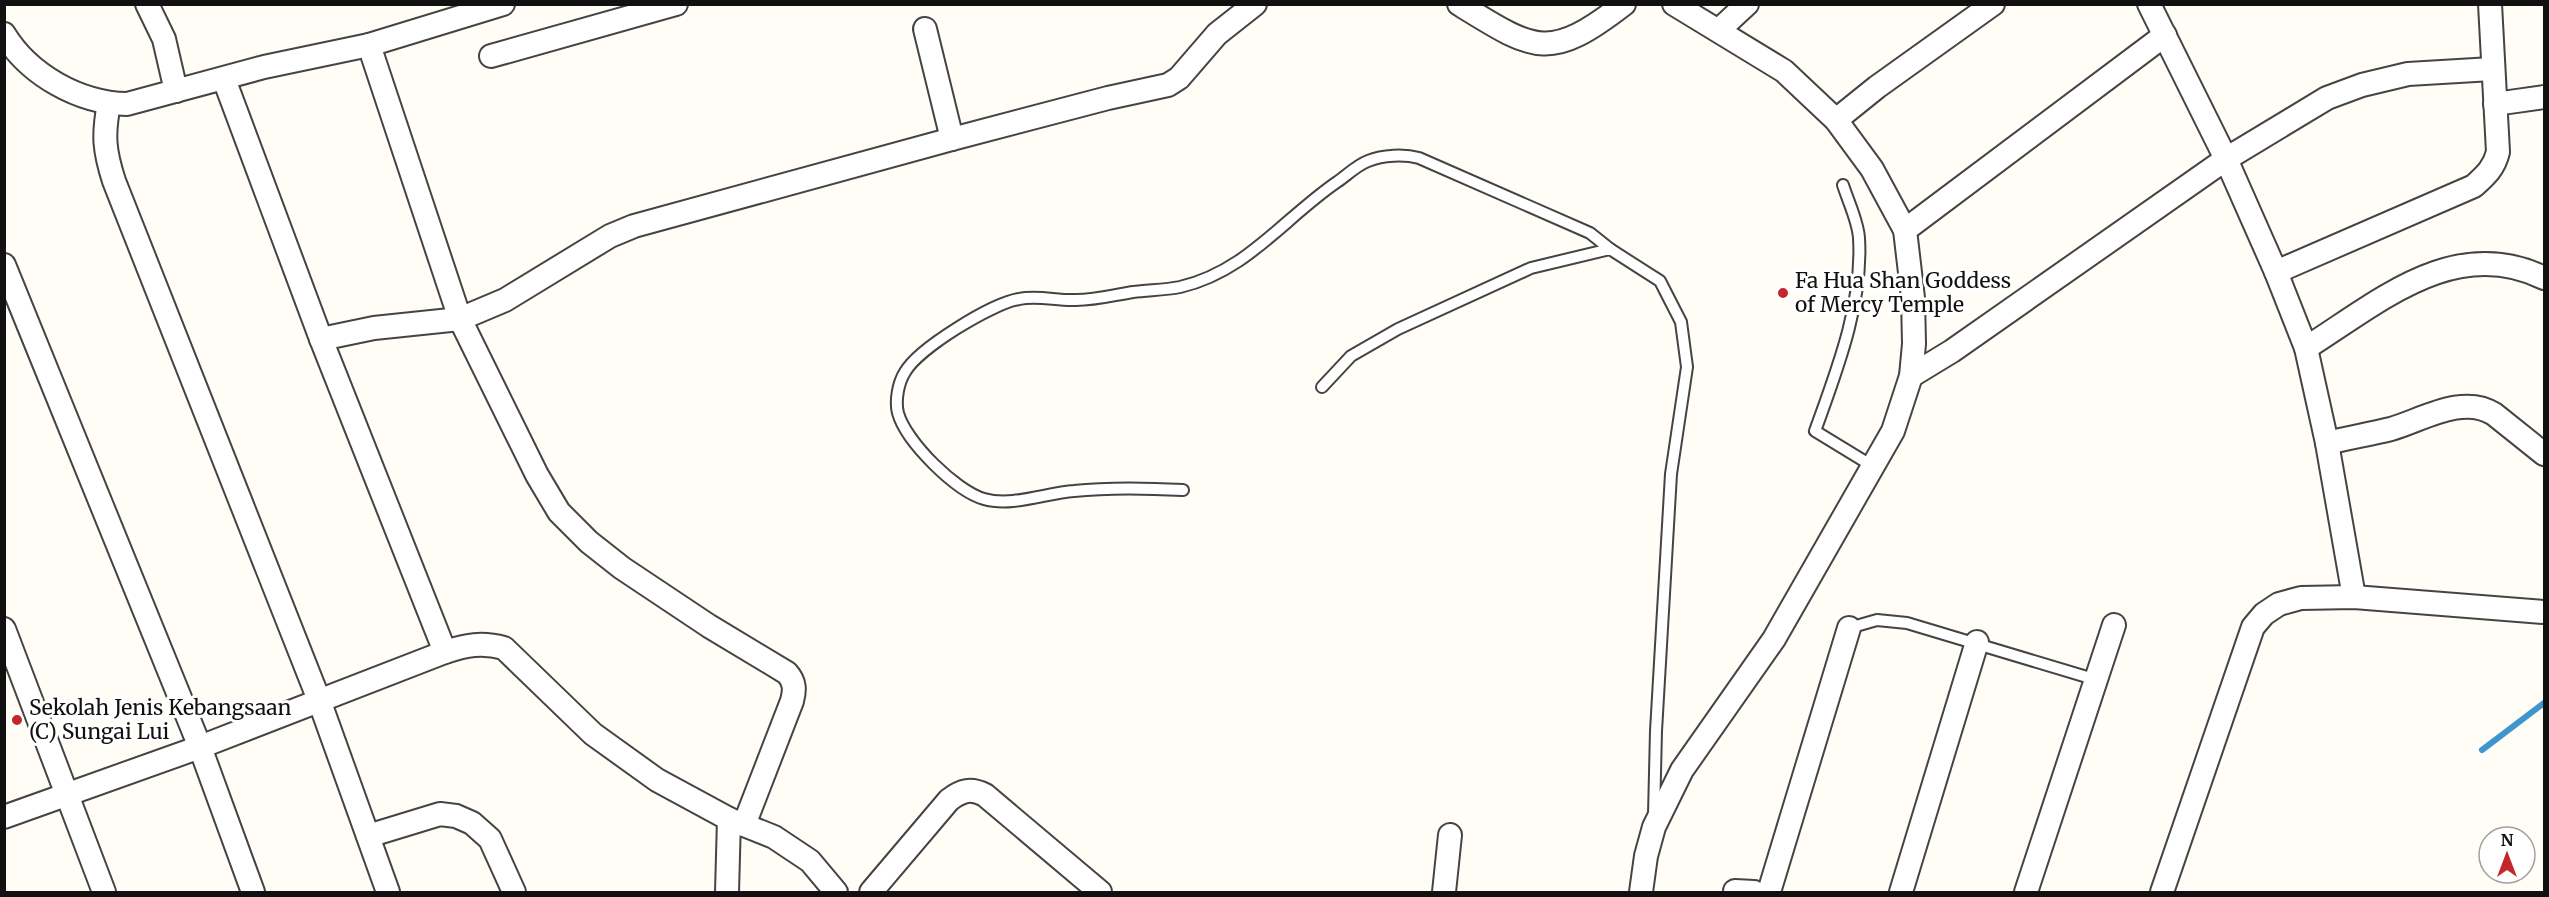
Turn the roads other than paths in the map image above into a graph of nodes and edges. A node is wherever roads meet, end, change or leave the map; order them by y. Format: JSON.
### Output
{"nodes":[{"id":1,"x":147,"y":4,"type":"edge"},
{"id":2,"x":502,"y":4,"type":"edge"},
{"id":3,"x":676,"y":4,"type":"edge"},
{"id":4,"x":1255,"y":4,"type":"edge"},
{"id":5,"x":1459,"y":4,"type":"edge"},
{"id":6,"x":1624,"y":4,"type":"edge"},
{"id":7,"x":1674,"y":4,"type":"edge"},
{"id":8,"x":1748,"y":4,"type":"edge"},
{"id":9,"x":1993,"y":4,"type":"edge"},
{"id":10,"x":2149,"y":4,"type":"edge"},
{"id":11,"x":2490,"y":4,"type":"edge"},
{"id":12,"x":925,"y":29,"type":"dead end"},
{"id":13,"x":1719,"y":30,"type":"junction"},
{"id":14,"x":4,"y":34,"type":"edge"},
{"id":15,"x":2165,"y":35,"type":"junction"},
{"id":16,"x":369,"y":45,"type":"junction"},
{"id":17,"x":491,"y":56,"type":"dead end"},
{"id":18,"x":2492,"y":69,"type":"junction"},
{"id":19,"x":224,"y":79,"type":"junction"},
{"id":20,"x":176,"y":91,"type":"junction"},
{"id":21,"x":2544,"y":96,"type":"edge"},
{"id":22,"x":109,"y":103,"type":"junction"},
{"id":23,"x":2495,"y":104,"type":"junction"},
{"id":24,"x":1836,"y":120,"type":"junction"},
{"id":25,"x":952,"y":139,"type":"junction"},
{"id":26,"x":2226,"y":159,"type":"junction"},
{"id":27,"x":1843,"y":185,"type":"dead end"},
{"id":28,"x":1905,"y":230,"type":"junction"},
{"id":29,"x":1610,"y":249,"type":"junction"},
{"id":30,"x":4,"y":265,"type":"edge"},
{"id":31,"x":2276,"y":272,"type":"junction"},
{"id":32,"x":2544,"y":279,"type":"edge"},
{"id":33,"x":460,"y":319,"type":"junction"},
{"id":34,"x":321,"y":339,"type":"junction"},
{"id":35,"x":2306,"y":348,"type":"junction"},
{"id":36,"x":1911,"y":376,"type":"junction"},
{"id":37,"x":1322,"y":387,"type":"dead end"},
{"id":38,"x":2326,"y":443,"type":"junction"},
{"id":39,"x":2544,"y":454,"type":"edge"},
{"id":40,"x":1874,"y":467,"type":"junction"},
{"id":41,"x":1183,"y":490,"type":"dead end"},
{"id":42,"x":2354,"y":597,"type":"junction"},
{"id":43,"x":2544,"y":612,"type":"edge"},
{"id":44,"x":2114,"y":625,"type":"dead end"},
{"id":45,"x":1849,"y":628,"type":"joint"},
{"id":46,"x":4,"y":629,"type":"edge"},
{"id":47,"x":1977,"y":642,"type":"junction"},
{"id":48,"x":445,"y":652,"type":"junction"},
{"id":49,"x":2097,"y":680,"type":"junction"},
{"id":50,"x":319,"y":700,"type":"junction"},
{"id":51,"x":200,"y":747,"type":"junction"},
{"id":52,"x":67,"y":794,"type":"junction"},
{"id":53,"x":4,"y":817,"type":"edge"},
{"id":54,"x":737,"y":822,"type":"junction"},
{"id":55,"x":1654,"y":827,"type":"junction"},
{"id":56,"x":1450,"y":835,"type":"dead end"},
{"id":57,"x":368,"y":836,"type":"junction"},
{"id":58,"x":1638,"y":891,"type":"edge"},
{"id":59,"x":104,"y":892,"type":"edge"},
{"id":60,"x":252,"y":892,"type":"edge"},
{"id":61,"x":388,"y":892,"type":"edge"},
{"id":62,"x":514,"y":892,"type":"edge"},
{"id":63,"x":727,"y":892,"type":"edge"},
{"id":64,"x":836,"y":892,"type":"edge"},
{"id":65,"x":871,"y":892,"type":"edge"},
{"id":66,"x":1100,"y":892,"type":"edge"},
{"id":67,"x":1444,"y":892,"type":"edge"},
{"id":68,"x":1769,"y":892,"type":"edge"},
{"id":69,"x":1901,"y":892,"type":"edge"},
{"id":70,"x":2026,"y":892,"type":"edge"},
{"id":71,"x":2162,"y":892,"type":"edge"}],
"edges":[{"from":1,"to":20,"type":"street"},
{"from":2,"to":16,"type":"street"},
{"from":3,"to":17,"type":"street"},
{"from":4,"to":25,"type":"street"},
{"from":5,"to":6,"type":"street"},
{"from":7,"to":13,"type":"street"},
{"from":8,"to":13,"type":"street"},
{"from":9,"to":24,"type":"street"},
{"from":10,"to":15,"type":"street"},
{"from":11,"to":18,"type":"street"},
{"from":12,"to":25,"type":"street"},
{"from":13,"to":24,"type":"street"},
{"from":14,"to":22,"type":"street"},
{"from":15,"to":26,"type":"street"},
{"from":15,"to":28,"type":"street"},
{"from":16,"to":19,"type":"street"},
{"from":16,"to":33,"type":"street"},
{"from":18,"to":23,"type":"street"},
{"from":18,"to":26,"type":"street"},
{"from":19,"to":20,"type":"street"},
{"from":19,"to":34,"type":"street"},
{"from":20,"to":22,"type":"street"},
{"from":21,"to":23,"type":"street"},
{"from":22,"to":50,"type":"street"},
{"from":23,"to":31,"type":"street"},
{"from":24,"to":28,"type":"street"},
{"from":25,"to":33,"type":"street"},
{"from":26,"to":31,"type":"street"},
{"from":26,"to":36,"type":"street"},
{"from":27,"to":40,"type":"lane"},
{"from":28,"to":36,"type":"street"},
{"from":29,"to":37,"type":"lane"},
{"from":29,"to":41,"type":"lane"},
{"from":29,"to":55,"type":"lane"},
{"from":30,"to":51,"type":"street"},
{"from":31,"to":35,"type":"street"},
{"from":32,"to":35,"type":"street"},
{"from":33,"to":34,"type":"street"},
{"from":33,"to":54,"type":"street"},
{"from":34,"to":48,"type":"street"},
{"from":35,"to":38,"type":"street"},
{"from":36,"to":40,"type":"street"},
{"from":38,"to":39,"type":"street"},
{"from":38,"to":42,"type":"street"},
{"from":40,"to":55,"type":"street"},
{"from":42,"to":43,"type":"street"},
{"from":42,"to":71,"type":"street"},
{"from":44,"to":49,"type":"street"},
{"from":45,"to":47,"type":"lane"},
{"from":45,"to":68,"type":"street"},
{"from":46,"to":52,"type":"street"},
{"from":47,"to":49,"type":"lane"},
{"from":47,"to":69,"type":"street"},
{"from":48,"to":50,"type":"street"},
{"from":48,"to":54,"type":"street"},
{"from":49,"to":70,"type":"street"},
{"from":50,"to":51,"type":"street"},
{"from":50,"to":57,"type":"street"},
{"from":51,"to":52,"type":"street"},
{"from":51,"to":60,"type":"street"},
{"from":52,"to":53,"type":"street"},
{"from":52,"to":59,"type":"street"},
{"from":54,"to":63,"type":"street"},
{"from":54,"to":64,"type":"street"},
{"from":55,"to":58,"type":"street"},
{"from":56,"to":67,"type":"street"},
{"from":57,"to":61,"type":"street"},
{"from":57,"to":62,"type":"street"},
{"from":65,"to":66,"type":"street"}]}
